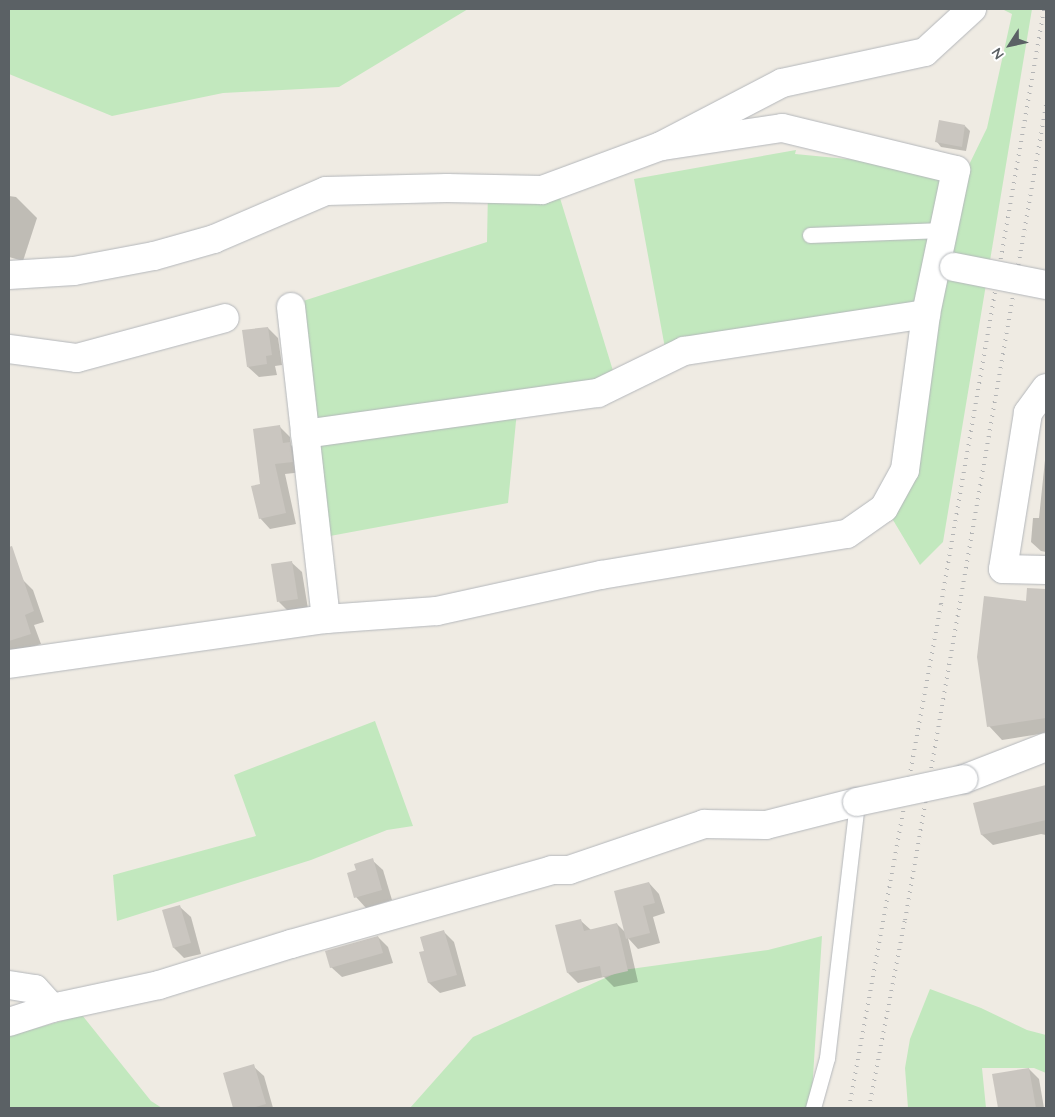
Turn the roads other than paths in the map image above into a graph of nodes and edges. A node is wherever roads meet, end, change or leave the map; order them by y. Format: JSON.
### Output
{"nodes":[{"id":1,"x":972,"y":9,"type":"edge"},
{"id":2,"x":661,"y":146,"type":"junction"},
{"id":3,"x":942,"y":230,"type":"junction"},
{"id":4,"x":810,"y":235,"type":"dead end"},
{"id":5,"x":945,"y":263,"type":"junction"},
{"id":6,"x":9,"y":275,"type":"edge"},
{"id":7,"x":1046,"y":285,"type":"edge"},
{"id":8,"x":291,"y":307,"type":"dead end"},
{"id":9,"x":926,"y":314,"type":"junction"},
{"id":10,"x":225,"y":318,"type":"dead end"},
{"id":11,"x":9,"y":349,"type":"edge"},
{"id":12,"x":1046,"y":388,"type":"edge"},
{"id":13,"x":305,"y":434,"type":"junction"},
{"id":14,"x":1046,"y":570,"type":"edge"},
{"id":15,"x":326,"y":619,"type":"junction"},
{"id":16,"x":9,"y":664,"type":"edge"},
{"id":17,"x":1046,"y":747,"type":"edge"},
{"id":18,"x":857,"y":802,"type":"junction"},
{"id":19,"x":9,"y":985,"type":"edge"},
{"id":20,"x":52,"y":1008,"type":"junction"},
{"id":21,"x":9,"y":1022,"type":"edge"},
{"id":22,"x":813,"y":1108,"type":"edge"}],
"edges":[{"from":1,"to":2,"type":"street"},
{"from":2,"to":3,"type":"street"},
{"from":2,"to":6,"type":"street"},
{"from":3,"to":4,"type":"lane"},
{"from":3,"to":5,"type":"street"},
{"from":5,"to":7,"type":"street","bridge":true},
{"from":5,"to":9,"type":"street"},
{"from":8,"to":13,"type":"street"},
{"from":9,"to":13,"type":"street"},
{"from":9,"to":15,"type":"street"},
{"from":10,"to":11,"type":"street"},
{"from":12,"to":14,"type":"street"},
{"from":13,"to":15,"type":"street"},
{"from":15,"to":16,"type":"street"},
{"from":17,"to":18,"type":"street","bridge":true},
{"from":18,"to":20,"type":"street"},
{"from":18,"to":22,"type":"lane"},
{"from":19,"to":20,"type":"street"},
{"from":20,"to":21,"type":"street"}]}
